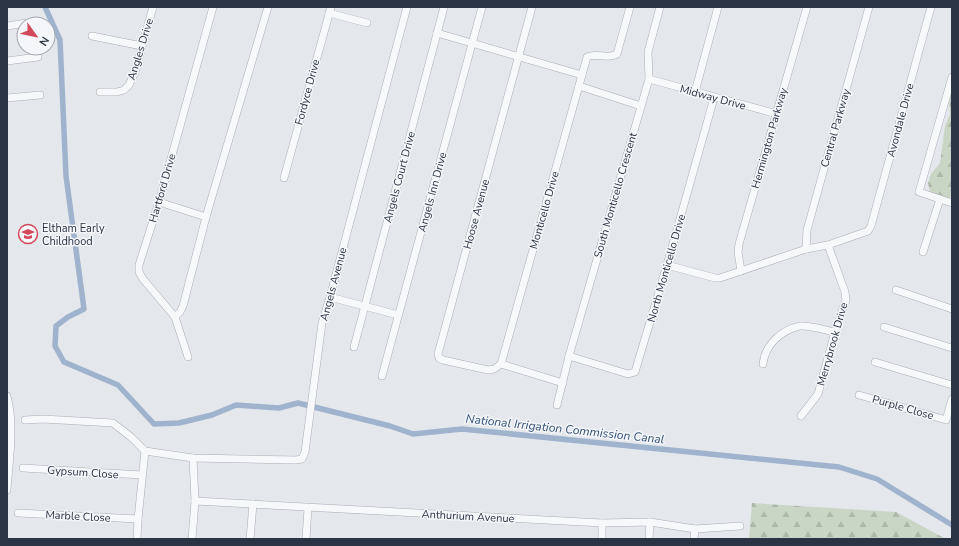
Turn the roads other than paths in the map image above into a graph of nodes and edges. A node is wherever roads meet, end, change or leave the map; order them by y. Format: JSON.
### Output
{"nodes":[{"id":1,"x":153,"y":7,"type":"edge"},
{"id":2,"x":213,"y":7,"type":"edge"},
{"id":3,"x":268,"y":7,"type":"edge"},
{"id":4,"x":407,"y":7,"type":"edge"},
{"id":5,"x":444,"y":7,"type":"edge"},
{"id":6,"x":482,"y":7,"type":"edge"},
{"id":7,"x":532,"y":7,"type":"edge"},
{"id":8,"x":630,"y":7,"type":"edge"},
{"id":9,"x":660,"y":7,"type":"edge"},
{"id":10,"x":718,"y":7,"type":"edge"},
{"id":11,"x":807,"y":7,"type":"edge"},
{"id":12,"x":869,"y":7,"type":"edge"},
{"id":13,"x":931,"y":7,"type":"edge"},
{"id":14,"x":330,"y":10,"type":"edge"},
{"id":15,"x":367,"y":23,"type":"dead end"},
{"id":16,"x":437,"y":33,"type":"junction"},
{"id":17,"x":92,"y":36,"type":"dead end"},
{"id":18,"x":472,"y":43,"type":"junction"},
{"id":19,"x":142,"y":46,"type":"junction"},
{"id":20,"x":38,"y":57,"type":"dead end"},
{"id":21,"x":518,"y":57,"type":"junction"},
{"id":22,"x":7,"y":61,"type":"edge"},
{"id":23,"x":582,"y":75,"type":"junction"},
{"id":24,"x":952,"y":77,"type":"edge"},
{"id":25,"x":649,"y":79,"type":"junction"},
{"id":26,"x":579,"y":86,"type":"junction"},
{"id":27,"x":100,"y":92,"type":"dead end"},
{"id":28,"x":695,"y":92,"type":"junction"},
{"id":29,"x":40,"y":95,"type":"dead end"},
{"id":30,"x":7,"y":98,"type":"edge"},
{"id":31,"x":714,"y":98,"type":"junction"},
{"id":32,"x":640,"y":106,"type":"junction"},
{"id":33,"x":777,"y":114,"type":"junction"},
{"id":34,"x":284,"y":178,"type":"dead end"},
{"id":35,"x":940,"y":199,"type":"junction"},
{"id":36,"x":159,"y":202,"type":"junction"},
{"id":37,"x":952,"y":203,"type":"edge"},
{"id":38,"x":206,"y":216,"type":"junction"},
{"id":39,"x":828,"y":245,"type":"junction"},
{"id":40,"x":806,"y":249,"type":"junction"},
{"id":41,"x":923,"y":252,"type":"dead end"},
{"id":42,"x":667,"y":265,"type":"junction"},
{"id":43,"x":741,"y":270,"type":"junction"},
{"id":44,"x":896,"y":290,"type":"dead end"},
{"id":45,"x":330,"y":297,"type":"junction"},
{"id":46,"x":365,"y":306,"type":"junction"},
{"id":47,"x":952,"y":309,"type":"edge"},
{"id":48,"x":398,"y":315,"type":"junction"},
{"id":49,"x":175,"y":316,"type":"junction"},
{"id":50,"x":884,"y":327,"type":"dead end"},
{"id":51,"x":834,"y":332,"type":"junction"},
{"id":52,"x":354,"y":347,"type":"dead end"},
{"id":53,"x":952,"y":348,"type":"edge"},
{"id":54,"x":569,"y":356,"type":"junction"},
{"id":55,"x":188,"y":357,"type":"dead end"},
{"id":56,"x":875,"y":362,"type":"dead end"},
{"id":57,"x":501,"y":364,"type":"junction"},
{"id":58,"x":763,"y":364,"type":"dead end"},
{"id":59,"x":382,"y":376,"type":"dead end"},
{"id":60,"x":563,"y":383,"type":"junction"},
{"id":61,"x":952,"y":385,"type":"edge"},
{"id":62,"x":859,"y":395,"type":"dead end"},
{"id":63,"x":7,"y":396,"type":"edge"},
{"id":64,"x":952,"y":399,"type":"edge"},
{"id":65,"x":557,"y":405,"type":"dead end"},
{"id":66,"x":801,"y":416,"type":"dead end"},
{"id":67,"x":25,"y":420,"type":"dead end"},
{"id":68,"x":145,"y":451,"type":"junction"},
{"id":69,"x":193,"y":458,"type":"junction"},
{"id":70,"x":24,"y":468,"type":"dead end"},
{"id":71,"x":142,"y":475,"type":"junction"},
{"id":72,"x":7,"y":490,"type":"edge"},
{"id":73,"x":195,"y":501,"type":"junction"},
{"id":74,"x":253,"y":504,"type":"junction"},
{"id":75,"x":308,"y":508,"type":"junction"},
{"id":76,"x":18,"y":513,"type":"dead end"},
{"id":77,"x":138,"y":518,"type":"junction"},
{"id":78,"x":650,"y":522,"type":"junction"},
{"id":79,"x":602,"y":523,"type":"junction"},
{"id":80,"x":740,"y":526,"type":"dead end"},
{"id":81,"x":695,"y":529,"type":"junction"},
{"id":82,"x":137,"y":539,"type":"edge"},
{"id":83,"x":192,"y":539,"type":"edge"},
{"id":84,"x":250,"y":539,"type":"edge"},
{"id":85,"x":306,"y":539,"type":"edge"},
{"id":86,"x":602,"y":539,"type":"edge"},
{"id":87,"x":649,"y":539,"type":"edge"},
{"id":88,"x":694,"y":539,"type":"edge"}],
"edges":[{"from":1,"to":19,"type":"street","name":"Angles Drive"},
{"from":2,"to":36,"type":"street","name":"Hartford Drive"},
{"from":3,"to":38,"type":"street"},
{"from":4,"to":45,"type":"street","name":"Angels Avenue"},
{"from":5,"to":16,"type":"street","name":"Angels Court Drive"},
{"from":6,"to":18,"type":"street","name":"Angels Inn Drive"},
{"from":7,"to":21,"type":"street","name":"Hoose Avenue"},
{"from":8,"to":23,"type":"street","name":"Monticello Drive"},
{"from":9,"to":25,"type":"street","name":"South Monticello Crescent"},
{"from":10,"to":28,"type":"street"},
{"from":11,"to":33,"type":"street","name":"Hermington Parkway"},
{"from":12,"to":40,"type":"street","name":"Central Parkway"},
{"from":13,"to":39,"type":"street","name":"Avondale Drive"},
{"from":14,"to":15,"type":"street"},
{"from":14,"to":34,"type":"street","name":"Fordyce Drive"},
{"from":16,"to":18,"type":"street"},
{"from":16,"to":46,"type":"street","name":"Angels Court Drive"},
{"from":17,"to":19,"type":"street"},
{"from":18,"to":21,"type":"street"},
{"from":18,"to":48,"type":"street","name":"Angels Inn Drive"},
{"from":19,"to":27,"type":"street","name":"Angles Drive"},
{"from":20,"to":22,"type":"street"},
{"from":21,"to":23,"type":"street"},
{"from":21,"to":57,"type":"street","name":"Hoose Avenue"},
{"from":23,"to":26,"type":"street","name":"Monticello Drive"},
{"from":24,"to":35,"type":"street"},
{"from":25,"to":28,"type":"street","name":"Midway Drive"},
{"from":25,"to":32,"type":"street","name":"South Monticello Crescent"},
{"from":26,"to":32,"type":"street"},
{"from":26,"to":57,"type":"street","name":"Monticello Drive"},
{"from":28,"to":31,"type":"street","name":"Midway Drive"},
{"from":29,"to":30,"type":"street"},
{"from":31,"to":33,"type":"street","name":"Midway Drive"},
{"from":31,"to":42,"type":"street","name":"North Monticello Drive"},
{"from":32,"to":54,"type":"street","name":"South Monticello Crescent"},
{"from":33,"to":43,"type":"street","name":"Hermington Parkway"},
{"from":35,"to":37,"type":"street"},
{"from":35,"to":41,"type":"street"},
{"from":36,"to":38,"type":"street"},
{"from":36,"to":49,"type":"street","name":"Hartford Drive"},
{"from":38,"to":49,"type":"street"},
{"from":39,"to":40,"type":"street"},
{"from":39,"to":51,"type":"street","name":"Merrybrook Drive"},
{"from":40,"to":43,"type":"street"},
{"from":42,"to":43,"type":"street"},
{"from":42,"to":54,"type":"street","name":"North Monticello Drive"},
{"from":44,"to":47,"type":"street"},
{"from":45,"to":46,"type":"street"},
{"from":45,"to":69,"type":"street","name":"Angels Avenue"},
{"from":46,"to":48,"type":"street"},
{"from":46,"to":52,"type":"street","name":"Angels Court Drive"},
{"from":48,"to":59,"type":"street","name":"Angels Inn Drive"},
{"from":49,"to":55,"type":"street","name":"Hartford Drive"},
{"from":50,"to":53,"type":"street"},
{"from":51,"to":58,"type":"street"},
{"from":51,"to":66,"type":"street","name":"Merrybrook Drive"},
{"from":54,"to":60,"type":"street","name":"South Monticello Crescent"},
{"from":56,"to":61,"type":"street"},
{"from":57,"to":60,"type":"street"},
{"from":60,"to":65,"type":"street","name":"South Monticello Crescent"},
{"from":62,"to":64,"type":"street","name":"Purple Close"},
{"from":63,"to":72,"type":"street"},
{"from":67,"to":68,"type":"street"},
{"from":68,"to":69,"type":"street"},
{"from":68,"to":71,"type":"street"},
{"from":69,"to":73,"type":"street"},
{"from":70,"to":71,"type":"street","name":"Gypsum Close"},
{"from":71,"to":77,"type":"street"},
{"from":73,"to":74,"type":"street","name":"Anthurium Avenue"},
{"from":73,"to":83,"type":"street"},
{"from":74,"to":75,"type":"street","name":"Anthurium Avenue"},
{"from":74,"to":84,"type":"street"},
{"from":75,"to":79,"type":"street","name":"Anthurium Avenue"},
{"from":75,"to":85,"type":"street"},
{"from":76,"to":77,"type":"street","name":"Marble Close"},
{"from":77,"to":82,"type":"street"},
{"from":78,"to":79,"type":"street","name":"Anthurium Avenue"},
{"from":78,"to":81,"type":"street","name":"Anthurium Avenue"},
{"from":78,"to":87,"type":"street"},
{"from":79,"to":86,"type":"street"},
{"from":80,"to":81,"type":"street","name":"Anthurium Avenue"},
{"from":81,"to":88,"type":"street"}]}
